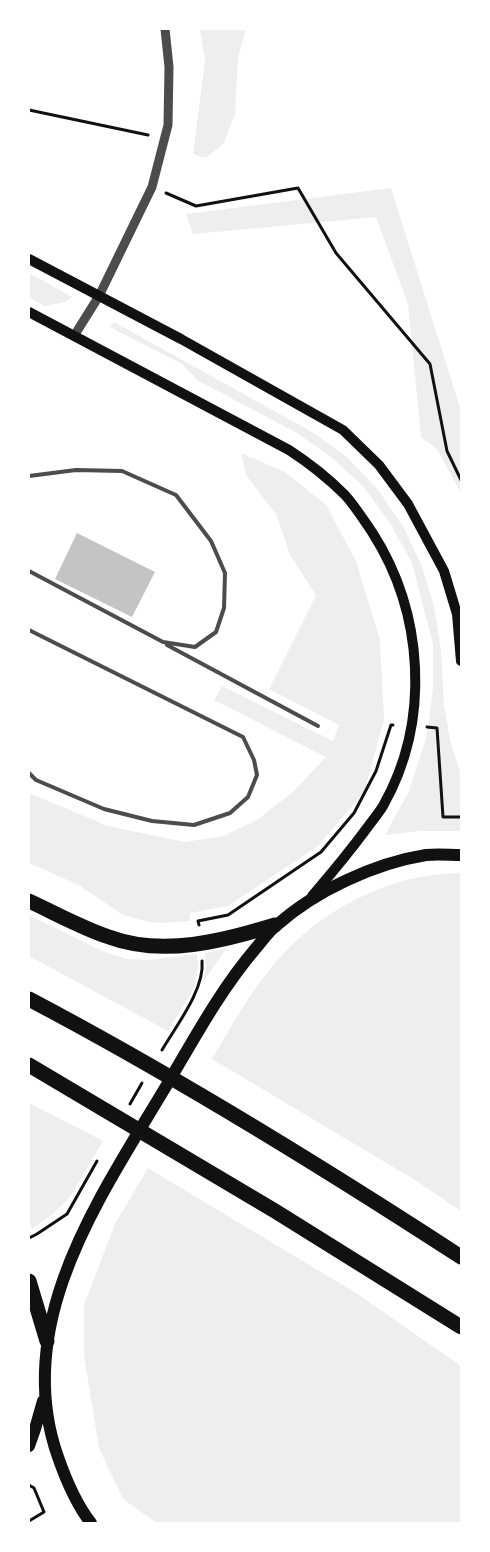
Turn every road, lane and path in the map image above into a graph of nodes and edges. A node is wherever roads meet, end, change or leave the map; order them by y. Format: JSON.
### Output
{"nodes":[{"id":1,"x":165,"y":29,"type":"edge"},
{"id":2,"x":29,"y":110,"type":"edge"},
{"id":3,"x":165,"y":138,"type":"junction"},
{"id":4,"x":152,"y":187,"type":"junction"},
{"id":5,"x":29,"y":259,"type":"edge"},
{"id":6,"x":99,"y":296,"type":"junction"},
{"id":7,"x":29,"y":312,"type":"edge"},
{"id":8,"x":74,"y":336,"type":"junction"},
{"id":9,"x":29,"y":476,"type":"edge"},
{"id":10,"x":461,"y":480,"type":"edge"},
{"id":11,"x":29,"y":571,"type":"edge"},
{"id":12,"x":29,"y":630,"type":"edge"},
{"id":13,"x":163,"y":642,"type":"junction"},
{"id":14,"x":461,"y":661,"type":"edge"},
{"id":15,"x":318,"y":726,"type":"dead end"},
{"id":16,"x":412,"y":726,"type":"junction"},
{"id":17,"x":29,"y":773,"type":"edge"},
{"id":18,"x":461,"y":817,"type":"edge"},
{"id":19,"x":461,"y":855,"type":"edge"},
{"id":20,"x":310,"y":899,"type":"junction"},
{"id":21,"x":29,"y":901,"type":"edge"},
{"id":22,"x":276,"y":926,"type":"junction"},
{"id":23,"x":200,"y":943,"type":"junction"},
{"id":24,"x":29,"y":999,"type":"edge"},
{"id":25,"x":158,"y":1057,"type":"dead end"},
{"id":26,"x":29,"y":1065,"type":"edge"},
{"id":27,"x":143,"y":1082,"type":"dead end"},
{"id":28,"x":128,"y":1108,"type":"dead end"},
{"id":29,"x":99,"y":1158,"type":"dead end"},
{"id":30,"x":29,"y":1238,"type":"edge"},
{"id":31,"x":461,"y":1257,"type":"edge"},
{"id":32,"x":29,"y":1281,"type":"edge"},
{"id":33,"x":461,"y":1327,"type":"edge"},
{"id":34,"x":47,"y":1342,"type":"junction"},
{"id":35,"x":45,"y":1392,"type":"junction"},
{"id":36,"x":29,"y":1446,"type":"edge"},
{"id":37,"x":29,"y":1484,"type":"edge"},
{"id":38,"x":29,"y":1521,"type":"edge"},
{"id":39,"x":91,"y":1523,"type":"edge"}],
"edges":[{"from":1,"to":3,"type":"street"},
{"from":2,"to":3,"type":"path"},
{"from":3,"to":4,"type":"street"},
{"from":4,"to":6,"type":"street"},
{"from":4,"to":10,"type":"path"},
{"from":5,"to":6,"type":"main road"},
{"from":6,"to":8,"type":"street"},
{"from":6,"to":14,"type":"main road"},
{"from":7,"to":8,"type":"main road"},
{"from":8,"to":16,"type":"main road"},
{"from":9,"to":13,"type":"lane"},
{"from":11,"to":13,"type":"lane"},
{"from":12,"to":17,"type":"lane"},
{"from":13,"to":15,"type":"lane"},
{"from":16,"to":18,"type":"path"},
{"from":16,"to":20,"type":"main road"},
{"from":16,"to":23,"type":"path"},
{"from":19,"to":20,"type":"main road"},
{"from":20,"to":22,"type":"main road"},
{"from":21,"to":23,"type":"highway"},
{"from":22,"to":23,"type":"highway"},
{"from":22,"to":34,"type":"main road"},
{"from":23,"to":25,"type":"path"},
{"from":24,"to":31,"type":"highway"},
{"from":26,"to":33,"type":"highway"},
{"from":27,"to":28,"type":"path"},
{"from":29,"to":30,"type":"path"},
{"from":32,"to":34,"type":"highway"},
{"from":34,"to":35,"type":"main road"},
{"from":35,"to":36,"type":"main road"},
{"from":35,"to":39,"type":"main road"},
{"from":37,"to":38,"type":"path"}]}
